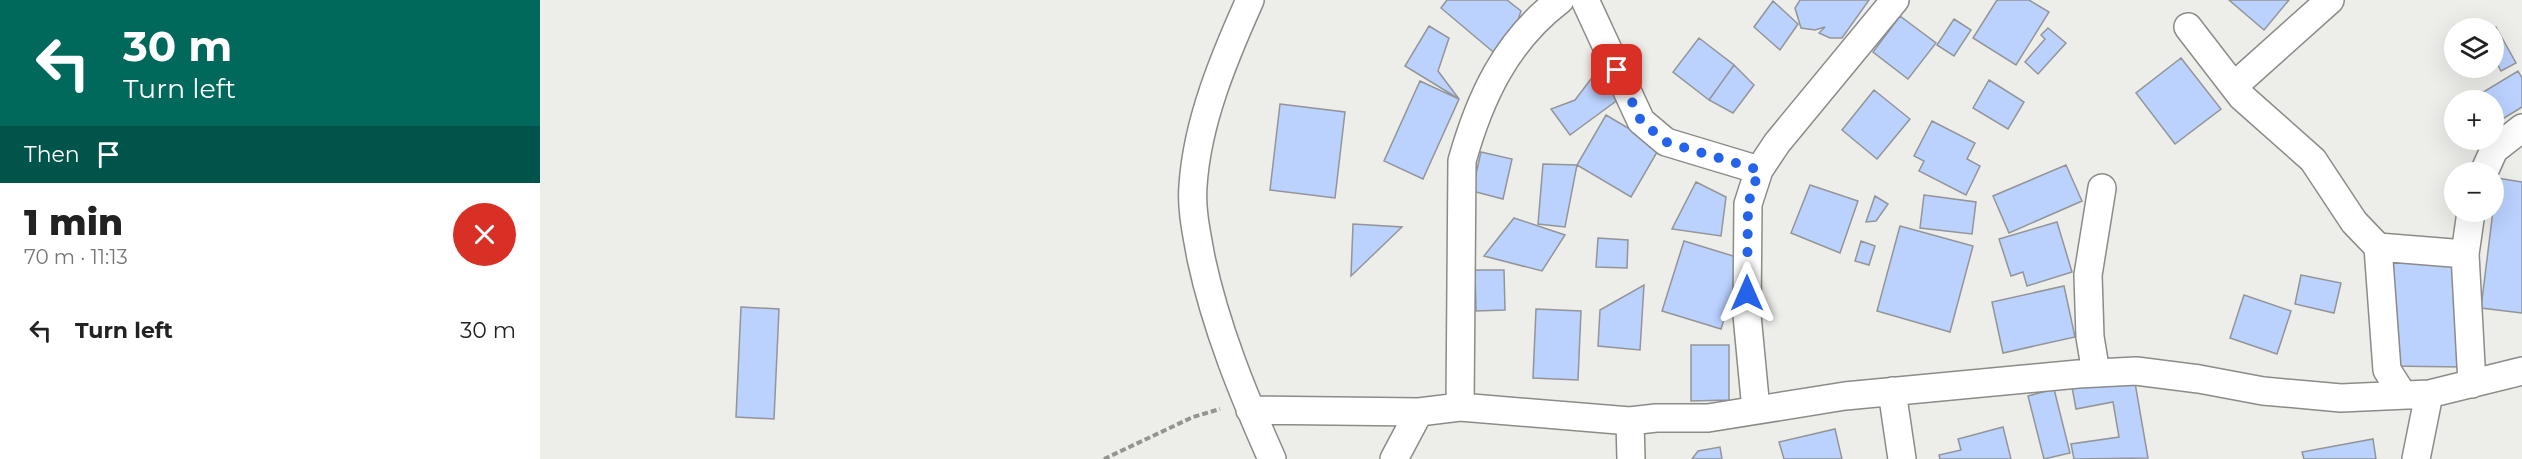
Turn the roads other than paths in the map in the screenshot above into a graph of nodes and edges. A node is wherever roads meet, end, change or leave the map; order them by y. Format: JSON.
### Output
{"nodes":[{"id":1,"x":1250,"y":0,"type":"edge"},
{"id":2,"x":1560,"y":0,"type":"edge"},
{"id":3,"x":1585,"y":0,"type":"edge"},
{"id":4,"x":1895,"y":0,"type":"edge"},
{"id":5,"x":2330,"y":0,"type":"edge"},
{"id":6,"x":2188,"y":27,"type":"dead end"},
{"id":7,"x":2234,"y":86,"type":"junction"},
{"id":8,"x":2522,"y":128,"type":"edge"},
{"id":9,"x":2489,"y":162,"type":"edge"},
{"id":10,"x":1759,"y":170,"type":"junction"},
{"id":11,"x":2102,"y":188,"type":"dead end"},
{"id":12,"x":2470,"y":222,"type":"edge"},
{"id":13,"x":2378,"y":248,"type":"junction"},
{"id":14,"x":2465,"y":254,"type":"junction"},
{"id":15,"x":2522,"y":371,"type":"edge"},
{"id":16,"x":2096,"y":373,"type":"junction"},
{"id":17,"x":2472,"y":384,"type":"junction"},
{"id":18,"x":1892,"y":391,"type":"junction"},
{"id":19,"x":2416,"y":395,"type":"junction"},
{"id":20,"x":1460,"y":407,"type":"junction"},
{"id":21,"x":1250,"y":410,"type":"junction"},
{"id":22,"x":1756,"y":411,"type":"junction"},
{"id":23,"x":1419,"y":412,"type":"junction"},
{"id":24,"x":1630,"y":421,"type":"junction"},
{"id":25,"x":1272,"y":459,"type":"edge"},
{"id":26,"x":1394,"y":459,"type":"edge"},
{"id":27,"x":1631,"y":459,"type":"edge"},
{"id":28,"x":1902,"y":459,"type":"edge"},
{"id":29,"x":2416,"y":459,"type":"edge"}],
"edges":[{"from":1,"to":21,"type":"street"},
{"from":2,"to":20,"type":"street"},
{"from":3,"to":10,"type":"street"},
{"from":4,"to":10,"type":"street"},
{"from":5,"to":7,"type":"street"},
{"from":6,"to":7,"type":"street"},
{"from":7,"to":13,"type":"street"},
{"from":8,"to":9,"type":"street"},
{"from":10,"to":22,"type":"street"},
{"from":11,"to":16,"type":"street"},
{"from":12,"to":14,"type":"street"},
{"from":13,"to":14,"type":"street"},
{"from":13,"to":19,"type":"street"},
{"from":14,"to":17,"type":"street"},
{"from":15,"to":17,"type":"street"},
{"from":16,"to":18,"type":"street"},
{"from":16,"to":19,"type":"street"},
{"from":17,"to":19,"type":"street"},
{"from":18,"to":22,"type":"street"},
{"from":18,"to":28,"type":"street"},
{"from":19,"to":29,"type":"street"},
{"from":20,"to":23,"type":"street"},
{"from":20,"to":24,"type":"street"},
{"from":21,"to":23,"type":"street"},
{"from":21,"to":25,"type":"street"},
{"from":22,"to":24,"type":"street"},
{"from":23,"to":26,"type":"street"},
{"from":24,"to":27,"type":"street"}]}
